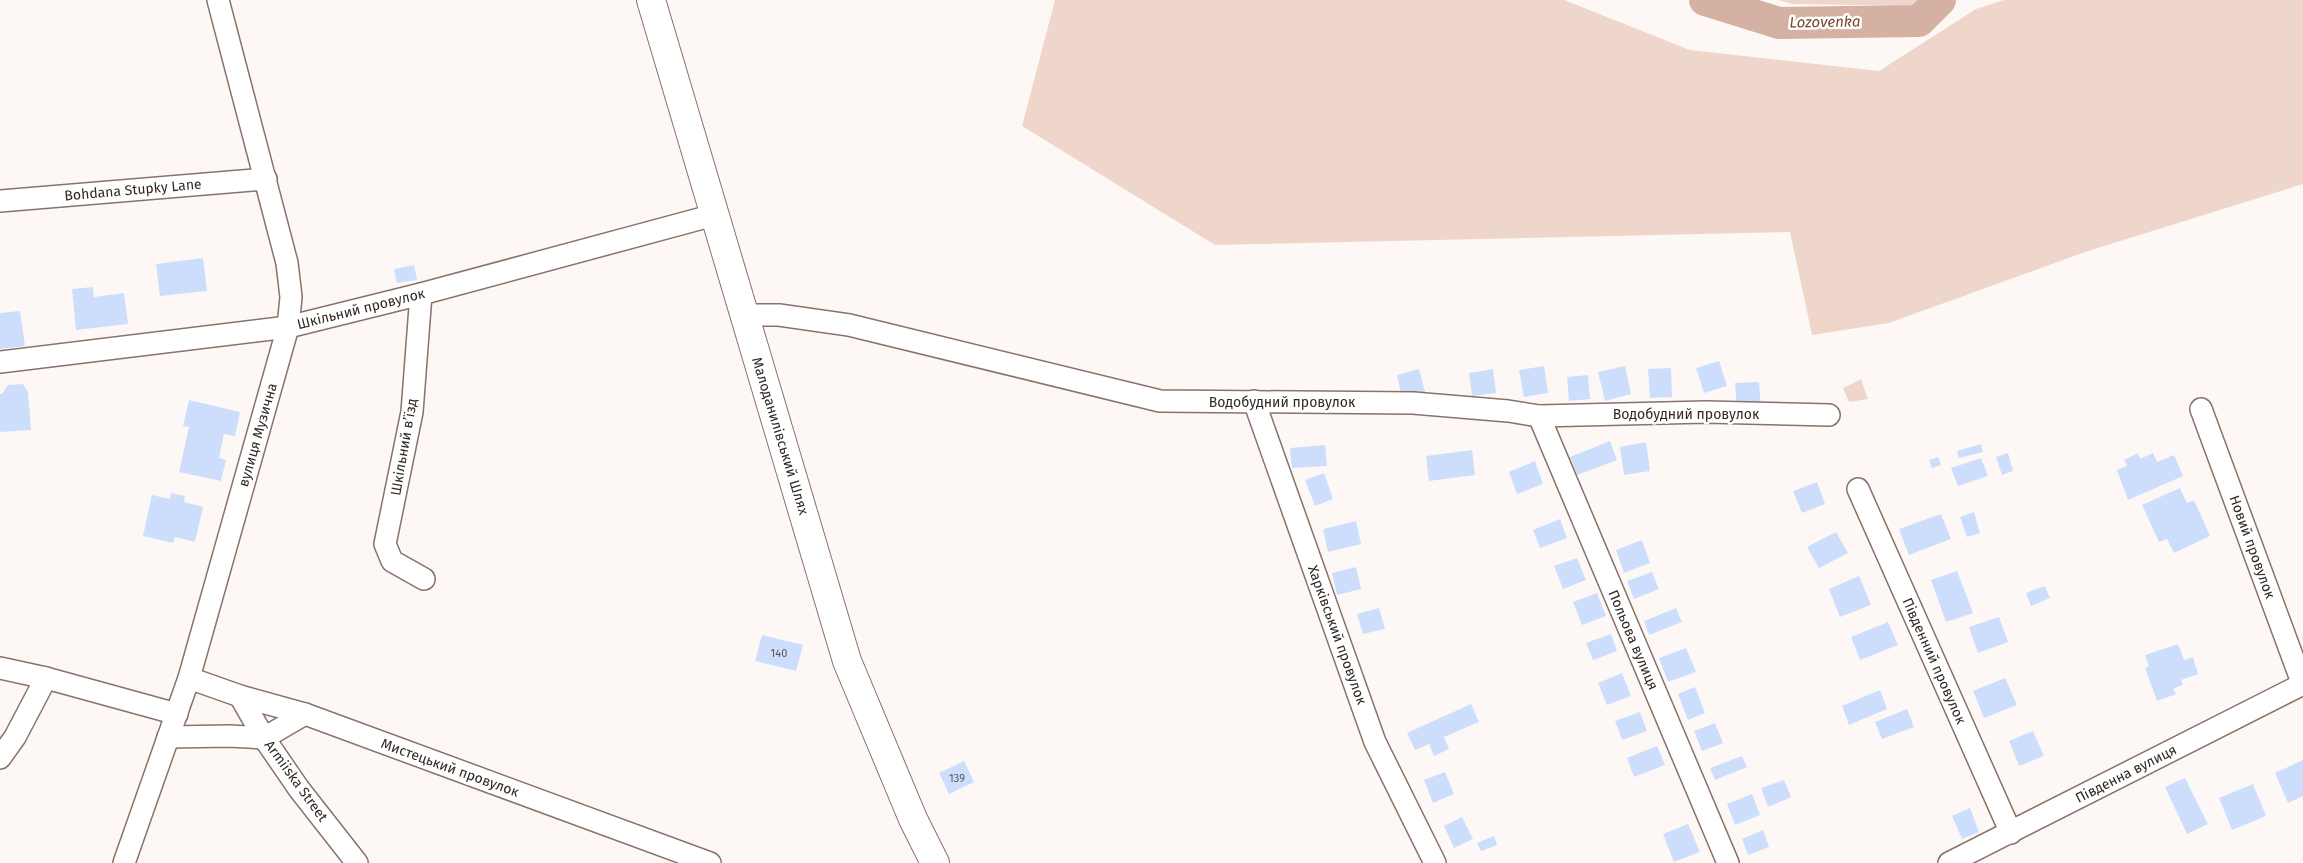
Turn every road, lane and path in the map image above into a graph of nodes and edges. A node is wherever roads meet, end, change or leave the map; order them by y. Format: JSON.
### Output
{"nodes":[{"id":1,"x":218,"y":0,"type":"edge"},
{"id":2,"x":651,"y":0,"type":"edge"},
{"id":3,"x":266,"y":179,"type":"junction"},
{"id":4,"x":0,"y":201,"type":"edge"},
{"id":5,"x":714,"y":216,"type":"junction"},
{"id":6,"x":421,"y":294,"type":"junction"},
{"id":7,"x":744,"y":315,"type":"junction"},
{"id":8,"x":288,"y":327,"type":"junction"},
{"id":9,"x":0,"y":362,"type":"edge"},
{"id":10,"x":1254,"y":401,"type":"junction"},
{"id":11,"x":2200,"y":408,"type":"dead end"},
{"id":12,"x":1828,"y":415,"type":"dead end"},
{"id":13,"x":1539,"y":416,"type":"junction"},
{"id":14,"x":1858,"y":488,"type":"dead end"},
{"id":15,"x":424,"y":579,"type":"dead end"},
{"id":16,"x":0,"y":668,"type":"edge"},
{"id":17,"x":46,"y":678,"type":"junction"},
{"id":18,"x":189,"y":678,"type":"junction"},
{"id":19,"x":2303,"y":684,"type":"edge"},
{"id":20,"x":240,"y":696,"type":"junction"},
{"id":21,"x":177,"y":714,"type":"junction"},
{"id":22,"x":305,"y":714,"type":"junction"},
{"id":23,"x":168,"y":737,"type":"junction"},
{"id":24,"x":264,"y":738,"type":"junction"},
{"id":25,"x":0,"y":758,"type":"edge"},
{"id":26,"x":2011,"y":833,"type":"junction"},
{"id":27,"x":124,"y":863,"type":"edge"},
{"id":28,"x":357,"y":863,"type":"edge"},
{"id":29,"x":710,"y":863,"type":"edge"},
{"id":30,"x":935,"y":863,"type":"edge"},
{"id":31,"x":1435,"y":863,"type":"edge"},
{"id":32,"x":1728,"y":863,"type":"edge"},
{"id":33,"x":1949,"y":863,"type":"edge"}],
"edges":[{"from":1,"to":3,"type":"street","name":"вулиця Музична"},
{"from":2,"to":5,"type":"main road","name":"Малоданилівський Шлях"},
{"from":3,"to":4,"type":"street","name":"Bohdana Stupky Lane"},
{"from":3,"to":8,"type":"street","name":"вулиця Музична"},
{"from":5,"to":6,"type":"street","name":"Шкільний провулок"},
{"from":5,"to":7,"type":"main road","name":"Малоданилівський Шлях"},
{"from":6,"to":8,"type":"street","name":"Шкільний провулок"},
{"from":6,"to":15,"type":"street","name":"Шкільний в’їзд"},
{"from":7,"to":10,"type":"street","name":"Водобудний провулок"},
{"from":7,"to":30,"type":"main road","name":"Малоданилівський Шлях"},
{"from":8,"to":9,"type":"street","name":"Шкільний провулок"},
{"from":8,"to":18,"type":"street","name":"вулиця Музична"},
{"from":10,"to":13,"type":"street","name":"Водобудний провулок"},
{"from":10,"to":31,"type":"street","name":"Харківський провулок"},
{"from":11,"to":19,"type":"street","name":"Новий провулок"},
{"from":12,"to":13,"type":"street","name":"Водобудний провулок"},
{"from":13,"to":32,"type":"street","name":"Польова вулиця"},
{"from":14,"to":26,"type":"street","name":"Південний провулок"},
{"from":16,"to":17,"type":"street"},
{"from":17,"to":21,"type":"street"},
{"from":17,"to":25,"type":"street"},
{"from":18,"to":20,"type":"street","name":"Мистецький провулок"},
{"from":18,"to":21,"type":"street","name":"вулиця Музична"},
{"from":19,"to":26,"type":"street","name":"Південна вулиця"},
{"from":20,"to":22,"type":"street","name":"Мистецький провулок"},
{"from":20,"to":24,"type":"street","name":"Armiiska Street"},
{"from":21,"to":23,"type":"street","name":"вулиця Музична"},
{"from":22,"to":24,"type":"street"},
{"from":22,"to":29,"type":"street","name":"Мистецький провулок"},
{"from":23,"to":24,"type":"street"},
{"from":23,"to":27,"type":"street","name":"вулиця Музична"},
{"from":24,"to":28,"type":"street","name":"Armiiska Street"},
{"from":26,"to":33,"type":"street","name":"Південна вулиця"}]}
